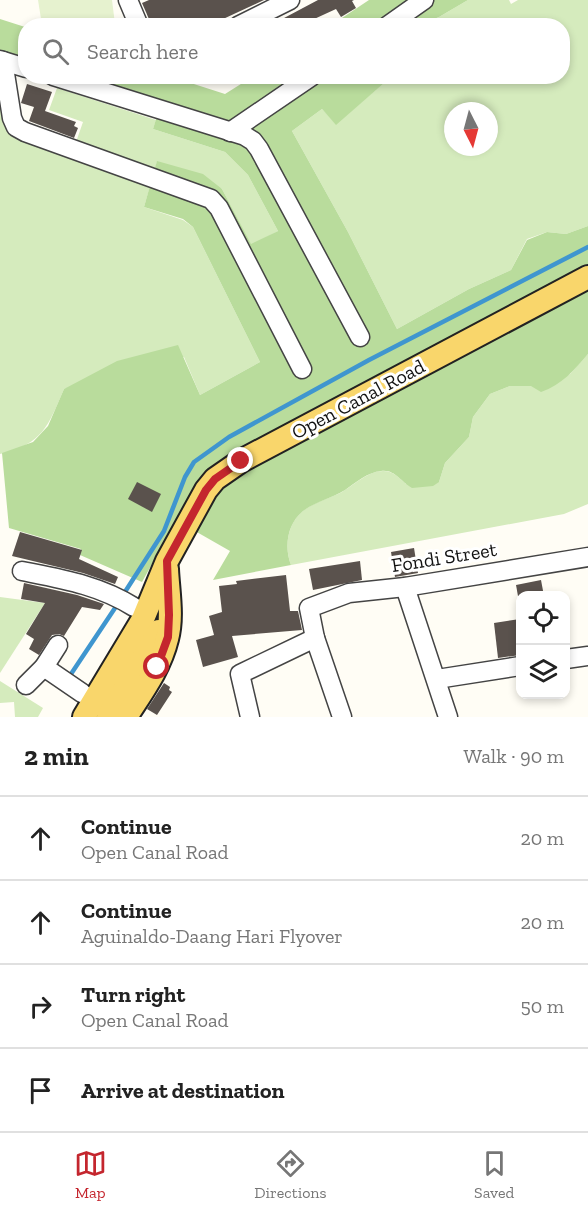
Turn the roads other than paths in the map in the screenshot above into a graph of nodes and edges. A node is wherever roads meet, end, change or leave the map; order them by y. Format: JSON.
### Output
{"nodes":[{"id":1,"x":128,"y":0,"type":"edge"},
{"id":2,"x":290,"y":0,"type":"edge"},
{"id":3,"x":424,"y":0,"type":"edge"},
{"id":4,"x":135,"y":18,"type":"edge"},
{"id":5,"x":254,"y":18,"type":"edge"},
{"id":6,"x":398,"y":18,"type":"edge"},
{"id":7,"x":2,"y":61,"type":"edge"},
{"id":8,"x":18,"y":66,"type":"edge"},
{"id":9,"x":78,"y":84,"type":"edge"},
{"id":10,"x":300,"y":84,"type":"edge"},
{"id":11,"x":230,"y":132,"type":"junction"},
{"id":12,"x":588,"y":277,"type":"edge"},
{"id":13,"x":360,"y":337,"type":"dead end"},
{"id":14,"x":302,"y":369,"type":"dead end"},
{"id":15,"x":588,"y":557,"type":"edge"},
{"id":16,"x":167,"y":561,"type":"junction"},
{"id":17,"x":22,"y":571,"type":"dead end"},
{"id":18,"x":405,"y":587,"type":"junction"},
{"id":19,"x":125,"y":601,"type":"junction"},
{"id":20,"x":169,"y":615,"type":"junction"},
{"id":21,"x":315,"y":638,"type":"junction"},
{"id":22,"x":58,"y":645,"type":"dead end"},
{"id":23,"x":588,"y":656,"type":"edge"},
{"id":24,"x":570,"y":658,"type":"edge"},
{"id":25,"x":44,"y":667,"type":"junction"},
{"id":26,"x":516,"y":667,"type":"edge"},
{"id":27,"x":437,"y":679,"type":"junction"},
{"id":28,"x":26,"y":685,"type":"dead end"},
{"id":29,"x":82,"y":693,"type":"junction"},
{"id":30,"x":67,"y":717,"type":"edge"},
{"id":31,"x":84,"y":717,"type":"edge"},
{"id":32,"x":108,"y":717,"type":"edge"},
{"id":33,"x":126,"y":717,"type":"edge"},
{"id":34,"x":250,"y":717,"type":"edge"},
{"id":35,"x":342,"y":717,"type":"edge"},
{"id":36,"x":448,"y":717,"type":"edge"}],
"edges":[{"from":1,"to":4,"type":"street"},
{"from":2,"to":5,"type":"street"},
{"from":3,"to":6,"type":"street"},
{"from":7,"to":8,"type":"street"},
{"from":7,"to":14,"type":"street"},
{"from":9,"to":11,"type":"street"},
{"from":10,"to":11,"type":"street"},
{"from":11,"to":13,"type":"street"},
{"from":12,"to":16,"type":"main road","name":"Open Canal Road"},
{"from":15,"to":18,"type":"street","name":"Fondi Street"},
{"from":16,"to":19,"type":"main road"},
{"from":16,"to":20,"type":"main road"},
{"from":16,"to":31,"type":"main road"},
{"from":17,"to":19,"type":"street"},
{"from":18,"to":21,"type":"street","name":"Fondi Street"},
{"from":18,"to":27,"type":"street"},
{"from":19,"to":29,"type":"main road"},
{"from":20,"to":32,"type":"main road"},
{"from":20,"to":33,"type":"main road"},
{"from":21,"to":34,"type":"street"},
{"from":21,"to":35,"type":"street"},
{"from":22,"to":25,"type":"street"},
{"from":23,"to":24,"type":"street"},
{"from":25,"to":28,"type":"street"},
{"from":25,"to":29,"type":"street"},
{"from":26,"to":27,"type":"street"},
{"from":27,"to":36,"type":"street"},
{"from":29,"to":30,"type":"main road"}]}
